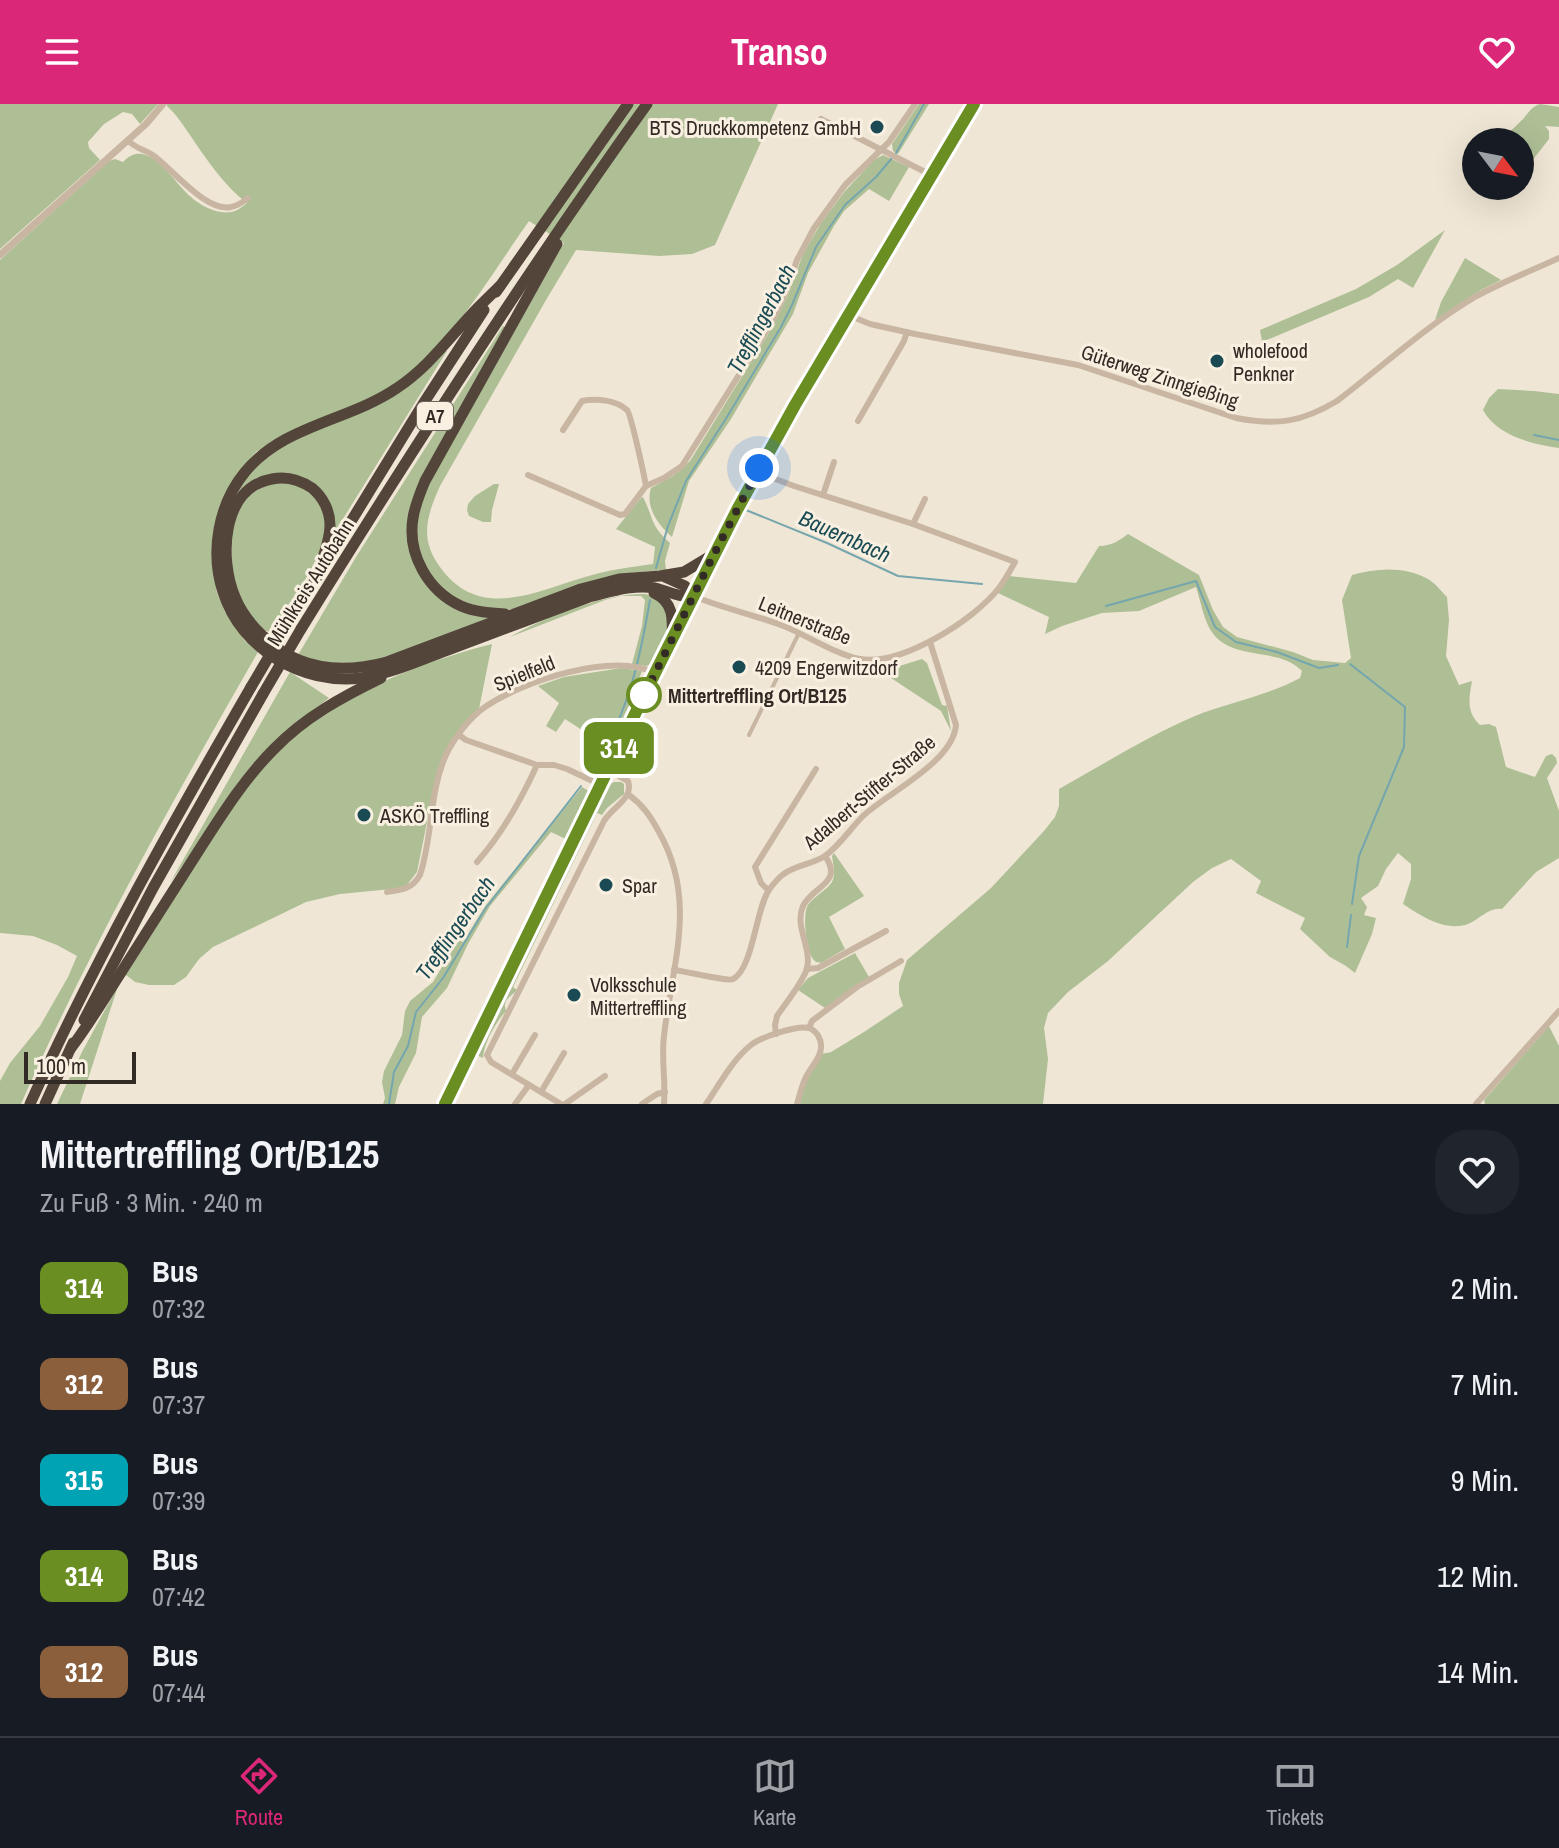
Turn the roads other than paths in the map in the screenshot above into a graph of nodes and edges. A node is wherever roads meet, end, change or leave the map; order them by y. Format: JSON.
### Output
{"nodes":[{"id":1,"x":163,"y":104,"type":"edge"},
{"id":2,"x":628,"y":104,"type":"edge"},
{"id":3,"x":647,"y":104,"type":"edge"},
{"id":4,"x":915,"y":104,"type":"edge"},
{"id":5,"x":974,"y":104,"type":"edge"},
{"id":6,"x":821,"y":119,"type":"dead end"},
{"id":7,"x":128,"y":140,"type":"junction"},
{"id":8,"x":885,"y":152,"type":"junction"},
{"id":9,"x":931,"y":175,"type":"junction"},
{"id":10,"x":248,"y":198,"type":"dead end"},
{"id":11,"x":574,"y":208,"type":"junction"},
{"id":12,"x":0,"y":255,"type":"edge"},
{"id":13,"x":1559,"y":258,"type":"edge"},
{"id":14,"x":500,"y":286,"type":"junction"},
{"id":15,"x":850,"y":316,"type":"junction"},
{"id":16,"x":907,"y":332,"type":"junction"},
{"id":17,"x":858,"y":421,"type":"dead end"},
{"id":18,"x":563,"y":430,"type":"dead end"},
{"id":19,"x":834,"y":462,"type":"dead end"},
{"id":20,"x":757,"y":472,"type":"junction"},
{"id":21,"x":528,"y":475,"type":"dead end"},
{"id":22,"x":646,"y":486,"type":"junction"},
{"id":23,"x":823,"y":495,"type":"junction"},
{"id":24,"x":925,"y":499,"type":"dead end"},
{"id":25,"x":913,"y":524,"type":"junction"},
{"id":26,"x":714,"y":554,"type":"junction"},
{"id":27,"x":660,"y":576,"type":"junction"},
{"id":28,"x":316,"y":578,"type":"junction"},
{"id":29,"x":634,"y":588,"type":"junction"},
{"id":30,"x":693,"y":596,"type":"junction"},
{"id":31,"x":512,"y":614,"type":"junction"},
{"id":32,"x":799,"y":633,"type":"junction"},
{"id":33,"x":672,"y":639,"type":"junction"},
{"id":34,"x":930,"y":642,"type":"junction"},
{"id":35,"x":397,"y":669,"type":"junction"},
{"id":36,"x":655,"y":673,"type":"junction"},
{"id":37,"x":459,"y":735,"type":"junction"},
{"id":38,"x":749,"y":735,"type":"dead end"},
{"id":39,"x":537,"y":765,"type":"junction"},
{"id":40,"x":816,"y":769,"type":"dead end"},
{"id":41,"x":608,"y":770,"type":"junction"},
{"id":42,"x":601,"y":785,"type":"junction"},
{"id":43,"x":629,"y":795,"type":"junction"},
{"id":44,"x":825,"y":856,"type":"junction"},
{"id":45,"x":477,"y":862,"type":"dead end"},
{"id":46,"x":768,"y":890,"type":"junction"},
{"id":47,"x":387,"y":892,"type":"dead end"},
{"id":48,"x":886,"y":931,"type":"dead end"},
{"id":49,"x":901,"y":961,"type":"dead end"},
{"id":50,"x":807,"y":969,"type":"junction"},
{"id":51,"x":674,"y":970,"type":"junction"},
{"id":52,"x":1559,"y":1011,"type":"edge"},
{"id":53,"x":809,"y":1028,"type":"junction"},
{"id":54,"x":776,"y":1034,"type":"junction"},
{"id":55,"x":535,"y":1035,"type":"dead end"},
{"id":56,"x":71,"y":1048,"type":"junction"},
{"id":57,"x":564,"y":1053,"type":"dead end"},
{"id":58,"x":512,"y":1074,"type":"junction"},
{"id":59,"x":605,"y":1076,"type":"dead end"},
{"id":60,"x":529,"y":1085,"type":"junction"},
{"id":61,"x":541,"y":1092,"type":"junction"},
{"id":62,"x":665,"y":1092,"type":"junction"},
{"id":63,"x":516,"y":1102,"type":"edge"},
{"id":64,"x":30,"y":1104,"type":"edge"},
{"id":65,"x":45,"y":1104,"type":"edge"},
{"id":66,"x":446,"y":1104,"type":"edge"},
{"id":67,"x":563,"y":1104,"type":"edge"},
{"id":68,"x":642,"y":1104,"type":"edge"},
{"id":69,"x":664,"y":1104,"type":"edge"},
{"id":70,"x":706,"y":1104,"type":"edge"},
{"id":71,"x":797,"y":1104,"type":"edge"},
{"id":72,"x":1476,"y":1104,"type":"edge"}],
"edges":[{"from":1,"to":7,"type":"street"},
{"from":2,"to":14,"type":"highway","name":"Mühlkreis Autobahn","number":"A7"},
{"from":3,"to":11,"type":"highway","name":"Mühlkreis Autobahn","number":"A7"},
{"from":4,"to":8,"type":"street"},
{"from":5,"to":9,"type":"main road"},
{"from":6,"to":8,"type":"street"},
{"from":7,"to":10,"type":"street"},
{"from":7,"to":12,"type":"street"},
{"from":8,"to":9,"type":"street"},
{"from":8,"to":22,"type":"street"},
{"from":9,"to":15,"type":"main road"},
{"from":11,"to":31,"type":"highway"},
{"from":11,"to":56,"type":"highway","name":"Mühlkreis Autobahn","number":"A7","bridge":true},
{"from":13,"to":16,"type":"street","name":"Güterweg Zinngießing"},
{"from":14,"to":28,"type":"highway","name":"Mühlkreis Autobahn","number":"A7"},
{"from":14,"to":35,"type":"highway"},
{"from":15,"to":16,"type":"street","name":"Güterweg Zinngießing"},
{"from":15,"to":20,"type":"main road"},
{"from":16,"to":17,"type":"street"},
{"from":18,"to":22,"type":"street"},
{"from":19,"to":23,"type":"street"},
{"from":20,"to":23,"type":"street"},
{"from":20,"to":26,"type":"main road"},
{"from":21,"to":22,"type":"street"},
{"from":23,"to":25,"type":"street"},
{"from":24,"to":25,"type":"street"},
{"from":25,"to":34,"type":"street","name":"Leitnerstraße"},
{"from":26,"to":27,"type":"highway"},
{"from":26,"to":30,"type":"main road"},
{"from":27,"to":30,"type":"highway"},
{"from":27,"to":31,"type":"highway"},
{"from":28,"to":31,"type":"highway"},
{"from":28,"to":64,"type":"highway","name":"Mühlkreis Autobahn","number":"A7","bridge":true},
{"from":29,"to":30,"type":"highway"},
{"from":29,"to":33,"type":"highway"},
{"from":29,"to":35,"type":"highway"},
{"from":30,"to":32,"type":"street","name":"Leitnerstraße"},
{"from":30,"to":33,"type":"main road"},
{"from":32,"to":34,"type":"street","name":"Leitnerstraße"},
{"from":32,"to":38,"type":"street"},
{"from":33,"to":36,"type":"main road"},
{"from":34,"to":44,"type":"street","name":"Adalbert-Stifter-Straße"},
{"from":35,"to":56,"type":"highway"},
{"from":36,"to":37,"type":"street","name":"Spielfeld"},
{"from":36,"to":41,"type":"main road"},
{"from":37,"to":39,"type":"street"},
{"from":37,"to":47,"type":"street","name":"Spielfeld"},
{"from":39,"to":42,"type":"street"},
{"from":39,"to":45,"type":"street"},
{"from":40,"to":46,"type":"street"},
{"from":41,"to":42,"type":"main road"},
{"from":41,"to":43,"type":"street"},
{"from":42,"to":66,"type":"main road"},
{"from":43,"to":51,"type":"street"},
{"from":43,"to":58,"type":"street"},
{"from":44,"to":46,"type":"street","name":"Adalbert-Stifter-Straße"},
{"from":44,"to":50,"type":"street"},
{"from":46,"to":51,"type":"street"},
{"from":48,"to":50,"type":"street"},
{"from":49,"to":53,"type":"street"},
{"from":50,"to":54,"type":"street"},
{"from":51,"to":62,"type":"street"},
{"from":52,"to":72,"type":"street"},
{"from":53,"to":54,"type":"street"},
{"from":53,"to":71,"type":"street"},
{"from":54,"to":70,"type":"street"},
{"from":55,"to":58,"type":"street"},
{"from":56,"to":65,"type":"highway","name":"Mühlkreis Autobahn","number":"A7"},
{"from":57,"to":61,"type":"street"},
{"from":58,"to":60,"type":"street"},
{"from":59,"to":67,"type":"street"},
{"from":60,"to":61,"type":"street"},
{"from":60,"to":63,"type":"street"},
{"from":61,"to":67,"type":"street"},
{"from":62,"to":68,"type":"street"},
{"from":62,"to":69,"type":"street"}]}
